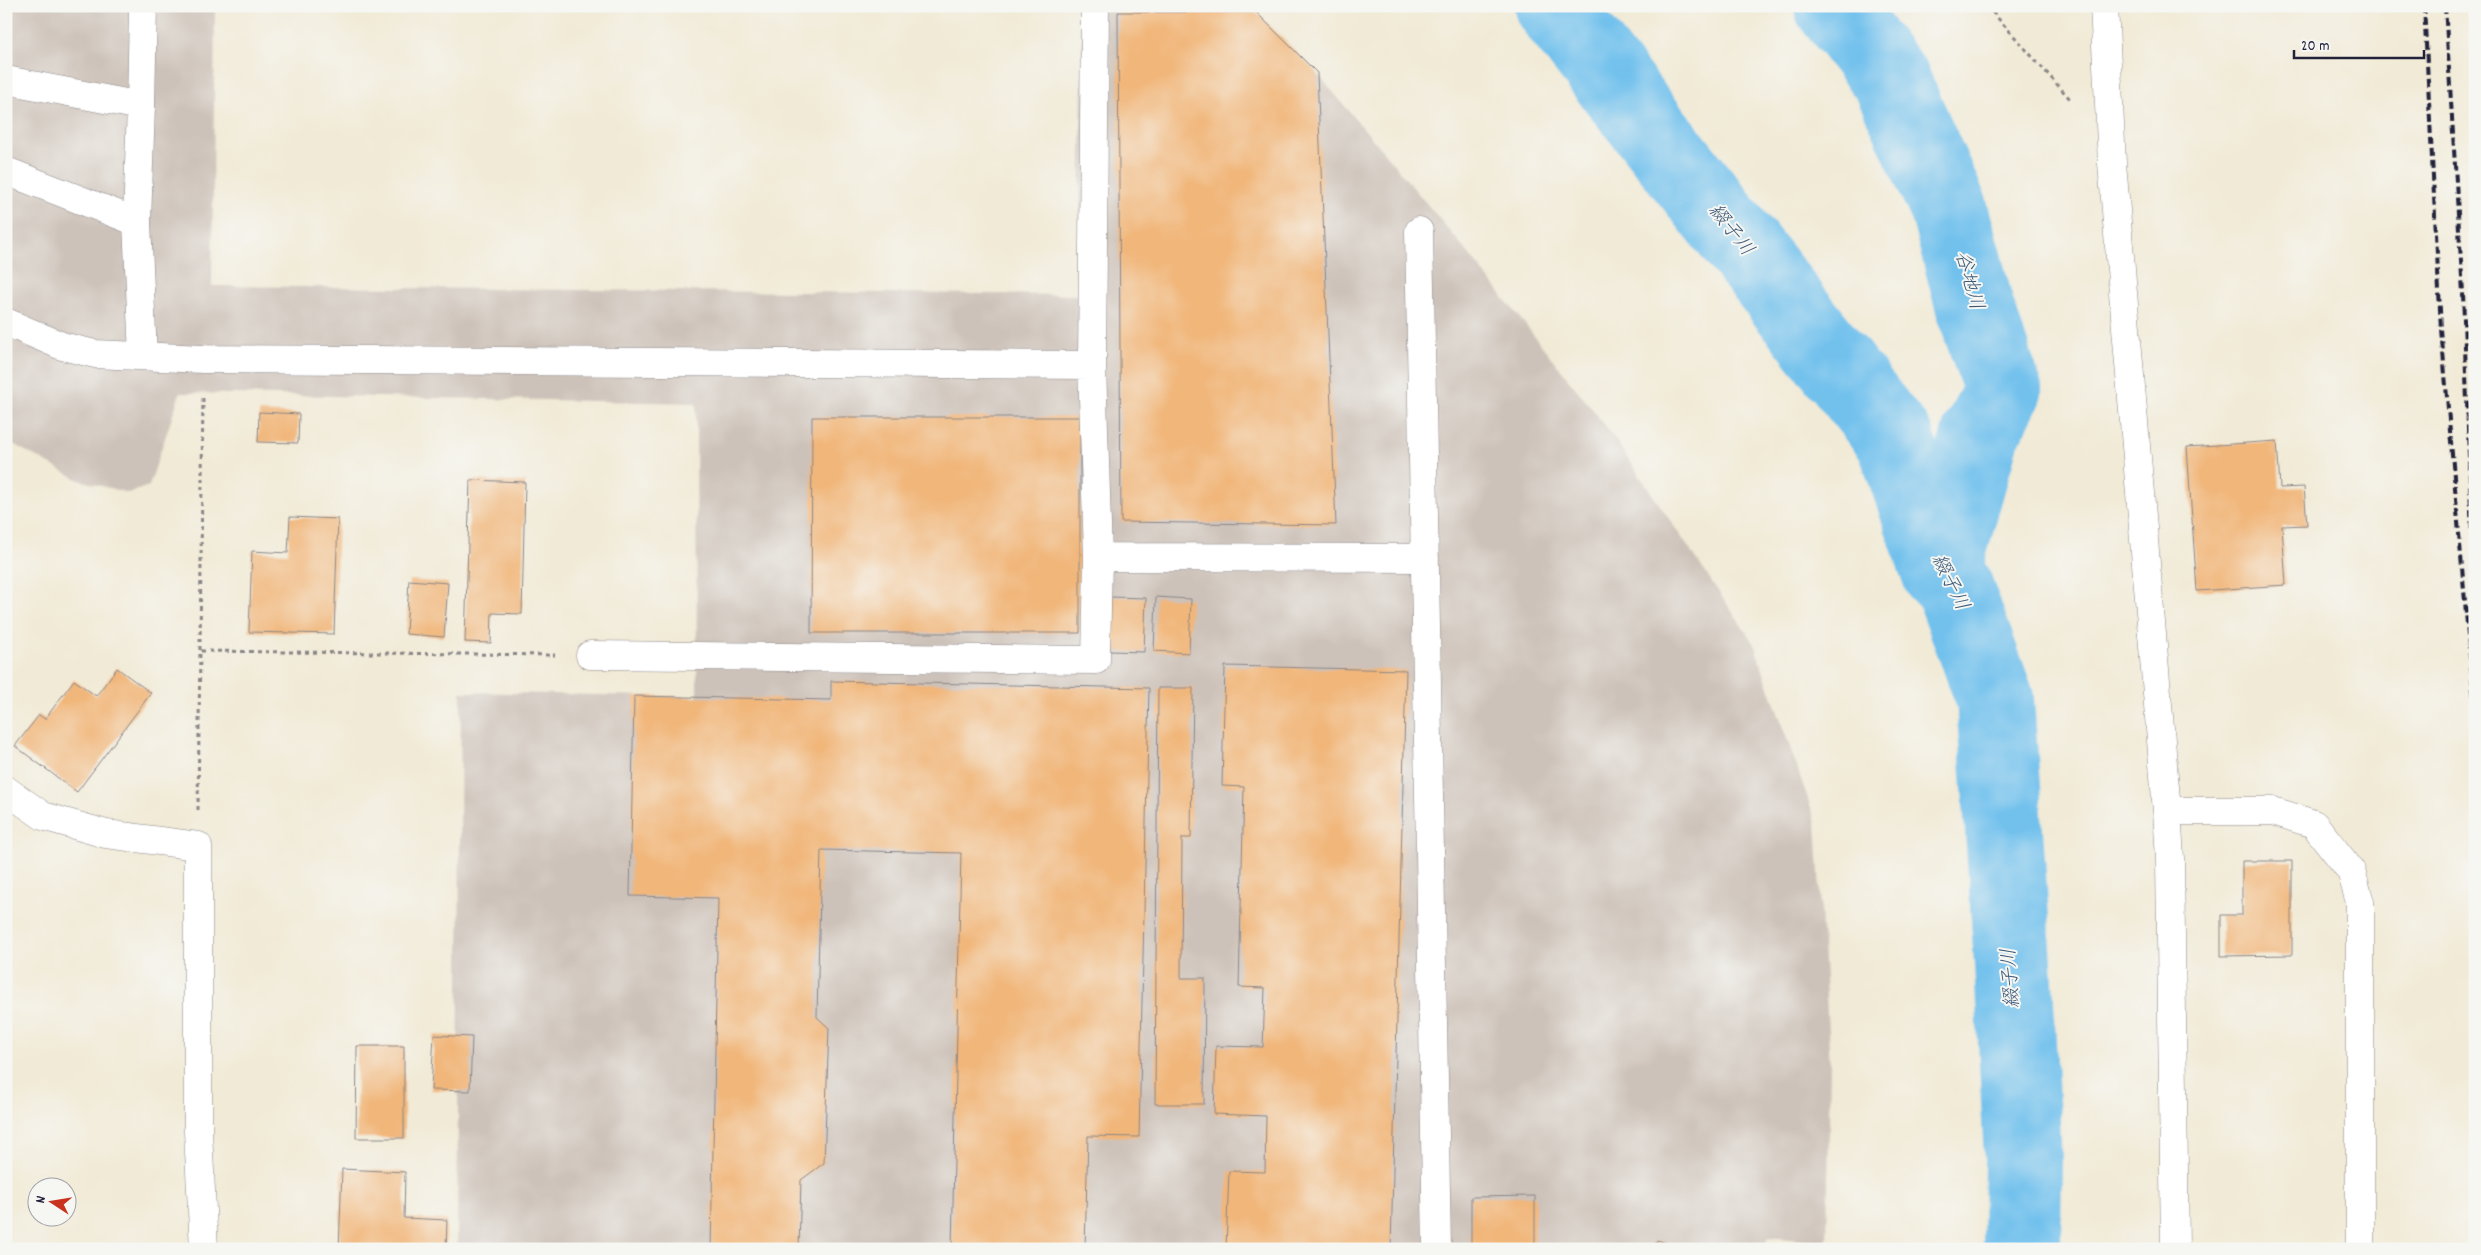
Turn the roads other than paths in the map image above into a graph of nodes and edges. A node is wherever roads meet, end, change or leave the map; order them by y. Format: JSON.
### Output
{"nodes":[{"id":1,"x":143,"y":6,"type":"edge"},
{"id":2,"x":1095,"y":6,"type":"edge"},
{"id":3,"x":2104,"y":6,"type":"edge"},
{"id":4,"x":6,"y":80,"type":"edge"},
{"id":5,"x":141,"y":106,"type":"junction"},
{"id":6,"x":6,"y":171,"type":"edge"},
{"id":7,"x":137,"y":222,"type":"junction"},
{"id":8,"x":1420,"y":231,"type":"dead end"},
{"id":9,"x":6,"y":322,"type":"edge"},
{"id":10,"x":142,"y":356,"type":"junction"},
{"id":11,"x":1092,"y":365,"type":"junction"},
{"id":12,"x":1098,"y":557,"type":"junction"},
{"id":13,"x":1425,"y":558,"type":"junction"},
{"id":14,"x":590,"y":655,"type":"road end"},
{"id":15,"x":6,"y":790,"type":"edge"},
{"id":16,"x":2167,"y":811,"type":"junction"},
{"id":17,"x":204,"y":1249,"type":"edge"},
{"id":18,"x":1437,"y":1249,"type":"edge"},
{"id":19,"x":2175,"y":1249,"type":"edge"},
{"id":20,"x":2360,"y":1249,"type":"edge"}],
"edges":[{"from":1,"to":5,"type":"street"},
{"from":2,"to":11,"type":"street"},
{"from":3,"to":16,"type":"street"},
{"from":4,"to":5,"type":"street"},
{"from":5,"to":7,"type":"street"},
{"from":6,"to":7,"type":"street"},
{"from":7,"to":10,"type":"street"},
{"from":8,"to":13,"type":"street"},
{"from":9,"to":10,"type":"street"},
{"from":10,"to":11,"type":"street"},
{"from":11,"to":12,"type":"street"},
{"from":12,"to":13,"type":"street"},
{"from":12,"to":14,"type":"street"},
{"from":13,"to":18,"type":"street"},
{"from":15,"to":17,"type":"street"},
{"from":16,"to":19,"type":"street"},
{"from":16,"to":20,"type":"street"}]}
